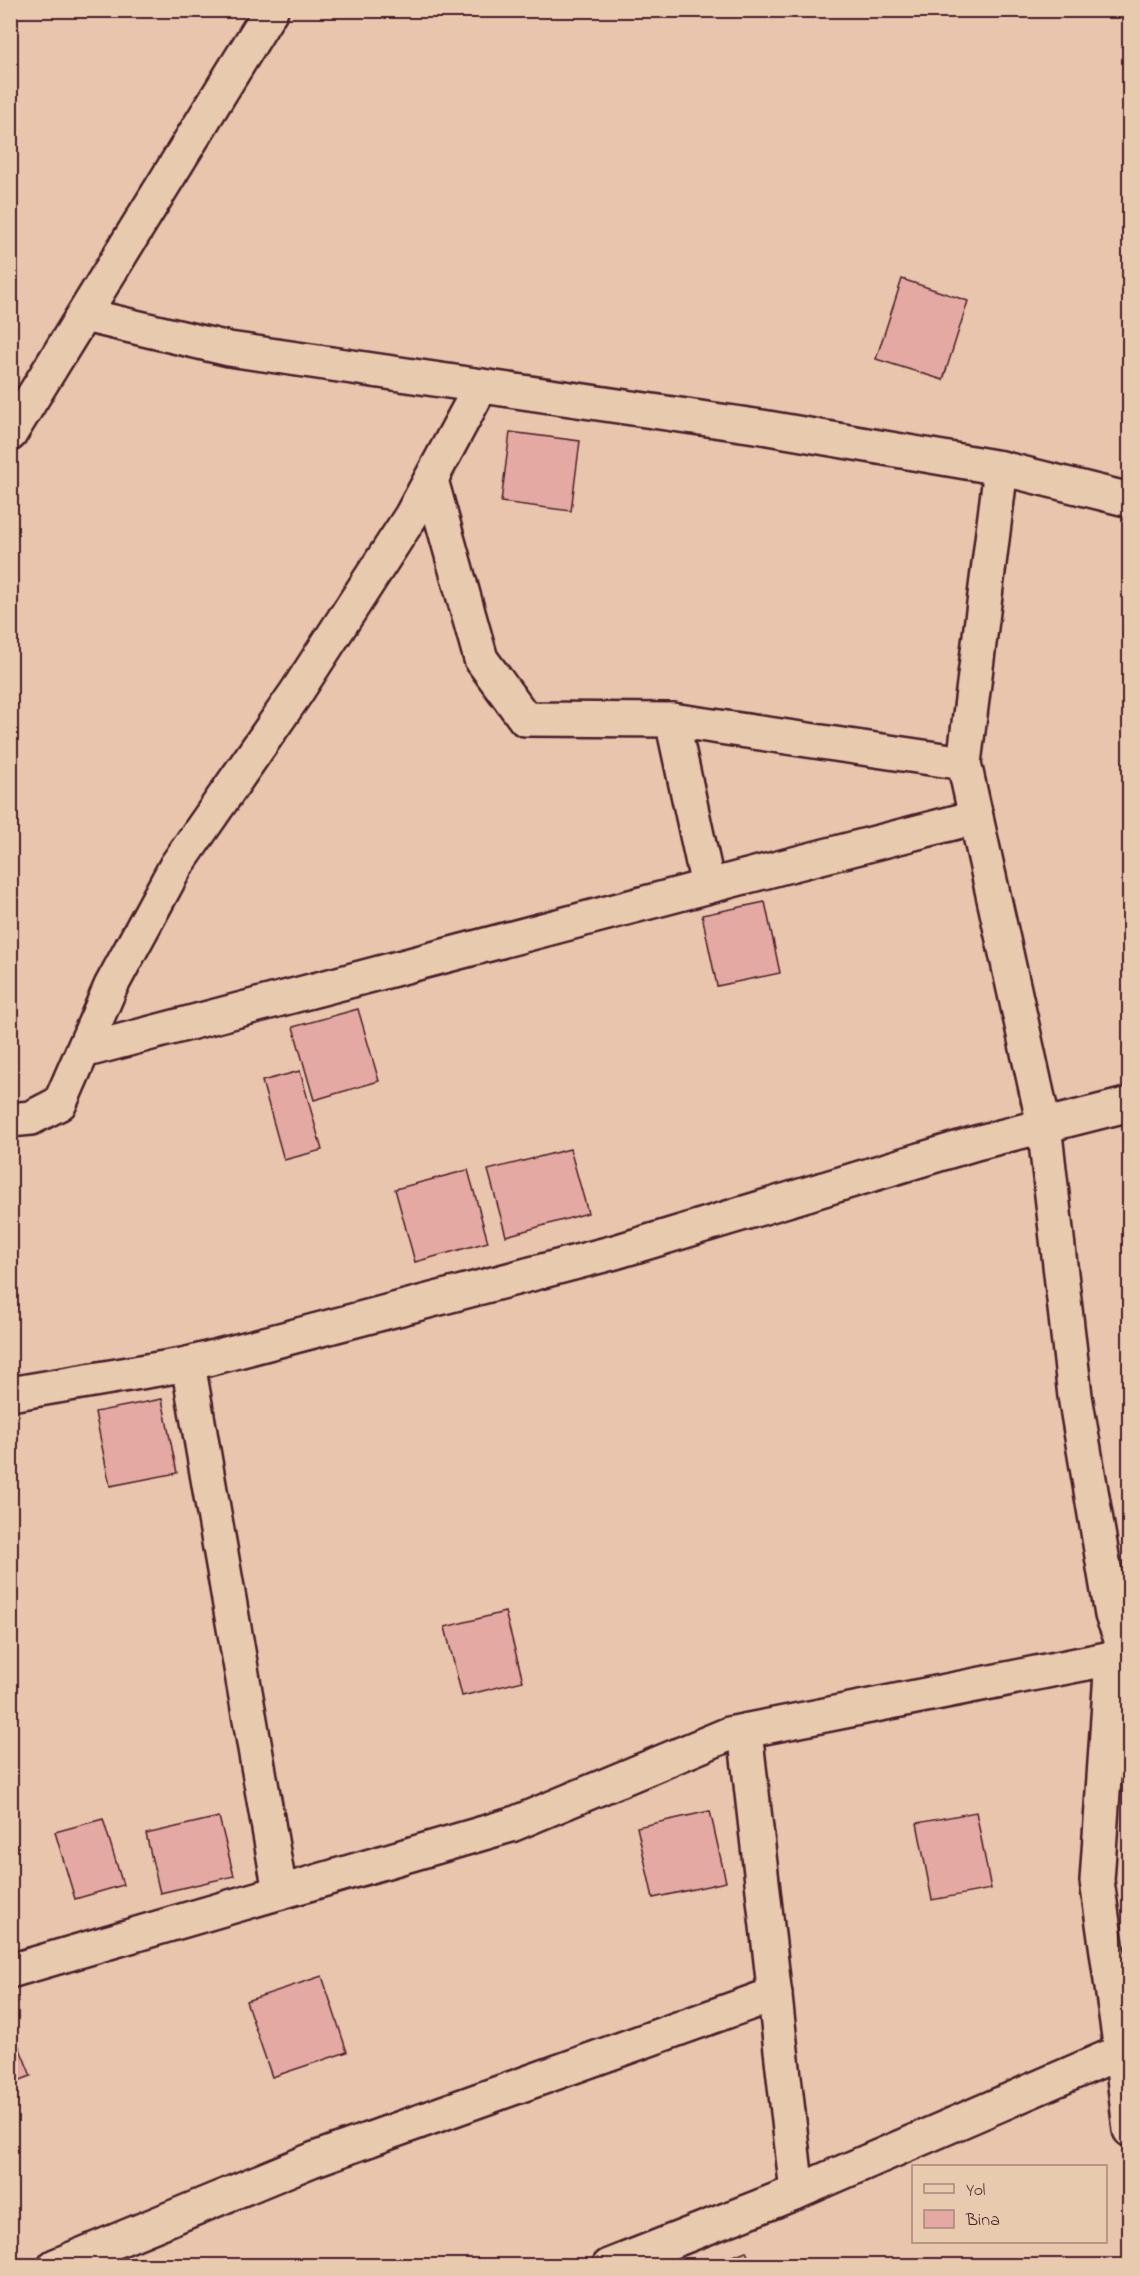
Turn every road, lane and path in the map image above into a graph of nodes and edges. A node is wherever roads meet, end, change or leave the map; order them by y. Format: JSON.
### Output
{"nodes":[{"id":1,"x":271,"y":10,"type":"edge"},
{"id":2,"x":84,"y":315,"type":"junction"},
{"id":3,"x":481,"y":386,"type":"junction"},
{"id":4,"x":10,"y":434,"type":"edge"},
{"id":5,"x":1001,"y":468,"type":"junction"},
{"id":6,"x":431,"y":480,"type":"junction"},
{"id":7,"x":1130,"y":500,"type":"edge"},
{"id":8,"x":672,"y":720,"type":"junction"},
{"id":9,"x":964,"y":763,"type":"junction"},
{"id":10,"x":976,"y":818,"type":"junction"},
{"id":11,"x":708,"y":886,"type":"junction"},
{"id":12,"x":83,"y":1051,"type":"junction"},
{"id":13,"x":1130,"y":1104,"type":"edge"},
{"id":14,"x":10,"y":1120,"type":"edge"},
{"id":15,"x":1044,"y":1125,"type":"junction"},
{"id":16,"x":188,"y":1364,"type":"junction"},
{"id":17,"x":10,"y":1394,"type":"edge"},
{"id":18,"x":1130,"y":1662,"type":"edge"},
{"id":19,"x":745,"y":1731,"type":"junction"},
{"id":20,"x":280,"y":1892,"type":"junction"},
{"id":21,"x":10,"y":1971,"type":"edge"},
{"id":22,"x":775,"y":1994,"type":"junction"},
{"id":23,"x":1125,"y":2050,"type":"edge"},
{"id":24,"x":1130,"y":2130,"type":"edge"},
{"id":25,"x":797,"y":2192,"type":"junction"},
{"id":26,"x":55,"y":2265,"type":"edge"},
{"id":27,"x":609,"y":2265,"type":"edge"}],
"edges":[{"from":1,"to":2,"type":"street"},
{"from":2,"to":3,"type":"street"},
{"from":2,"to":4,"type":"street"},
{"from":3,"to":5,"type":"street"},
{"from":3,"to":6,"type":"street"},
{"from":5,"to":7,"type":"street"},
{"from":5,"to":9,"type":"street"},
{"from":6,"to":8,"type":"street"},
{"from":6,"to":12,"type":"street"},
{"from":8,"to":9,"type":"street"},
{"from":8,"to":11,"type":"street"},
{"from":9,"to":10,"type":"street"},
{"from":10,"to":11,"type":"street"},
{"from":10,"to":15,"type":"street"},
{"from":11,"to":12,"type":"street"},
{"from":12,"to":14,"type":"street"},
{"from":13,"to":15,"type":"street"},
{"from":15,"to":16,"type":"street"},
{"from":15,"to":18,"type":"street"},
{"from":16,"to":17,"type":"street"},
{"from":16,"to":20,"type":"street"},
{"from":19,"to":20,"type":"street"},
{"from":19,"to":22,"type":"street"},
{"from":19,"to":23,"type":"street"},
{"from":20,"to":21,"type":"street"},
{"from":22,"to":25,"type":"street"},
{"from":22,"to":26,"type":"street"},
{"from":23,"to":24,"type":"street"},
{"from":23,"to":25,"type":"street"},
{"from":25,"to":27,"type":"street"}]}
